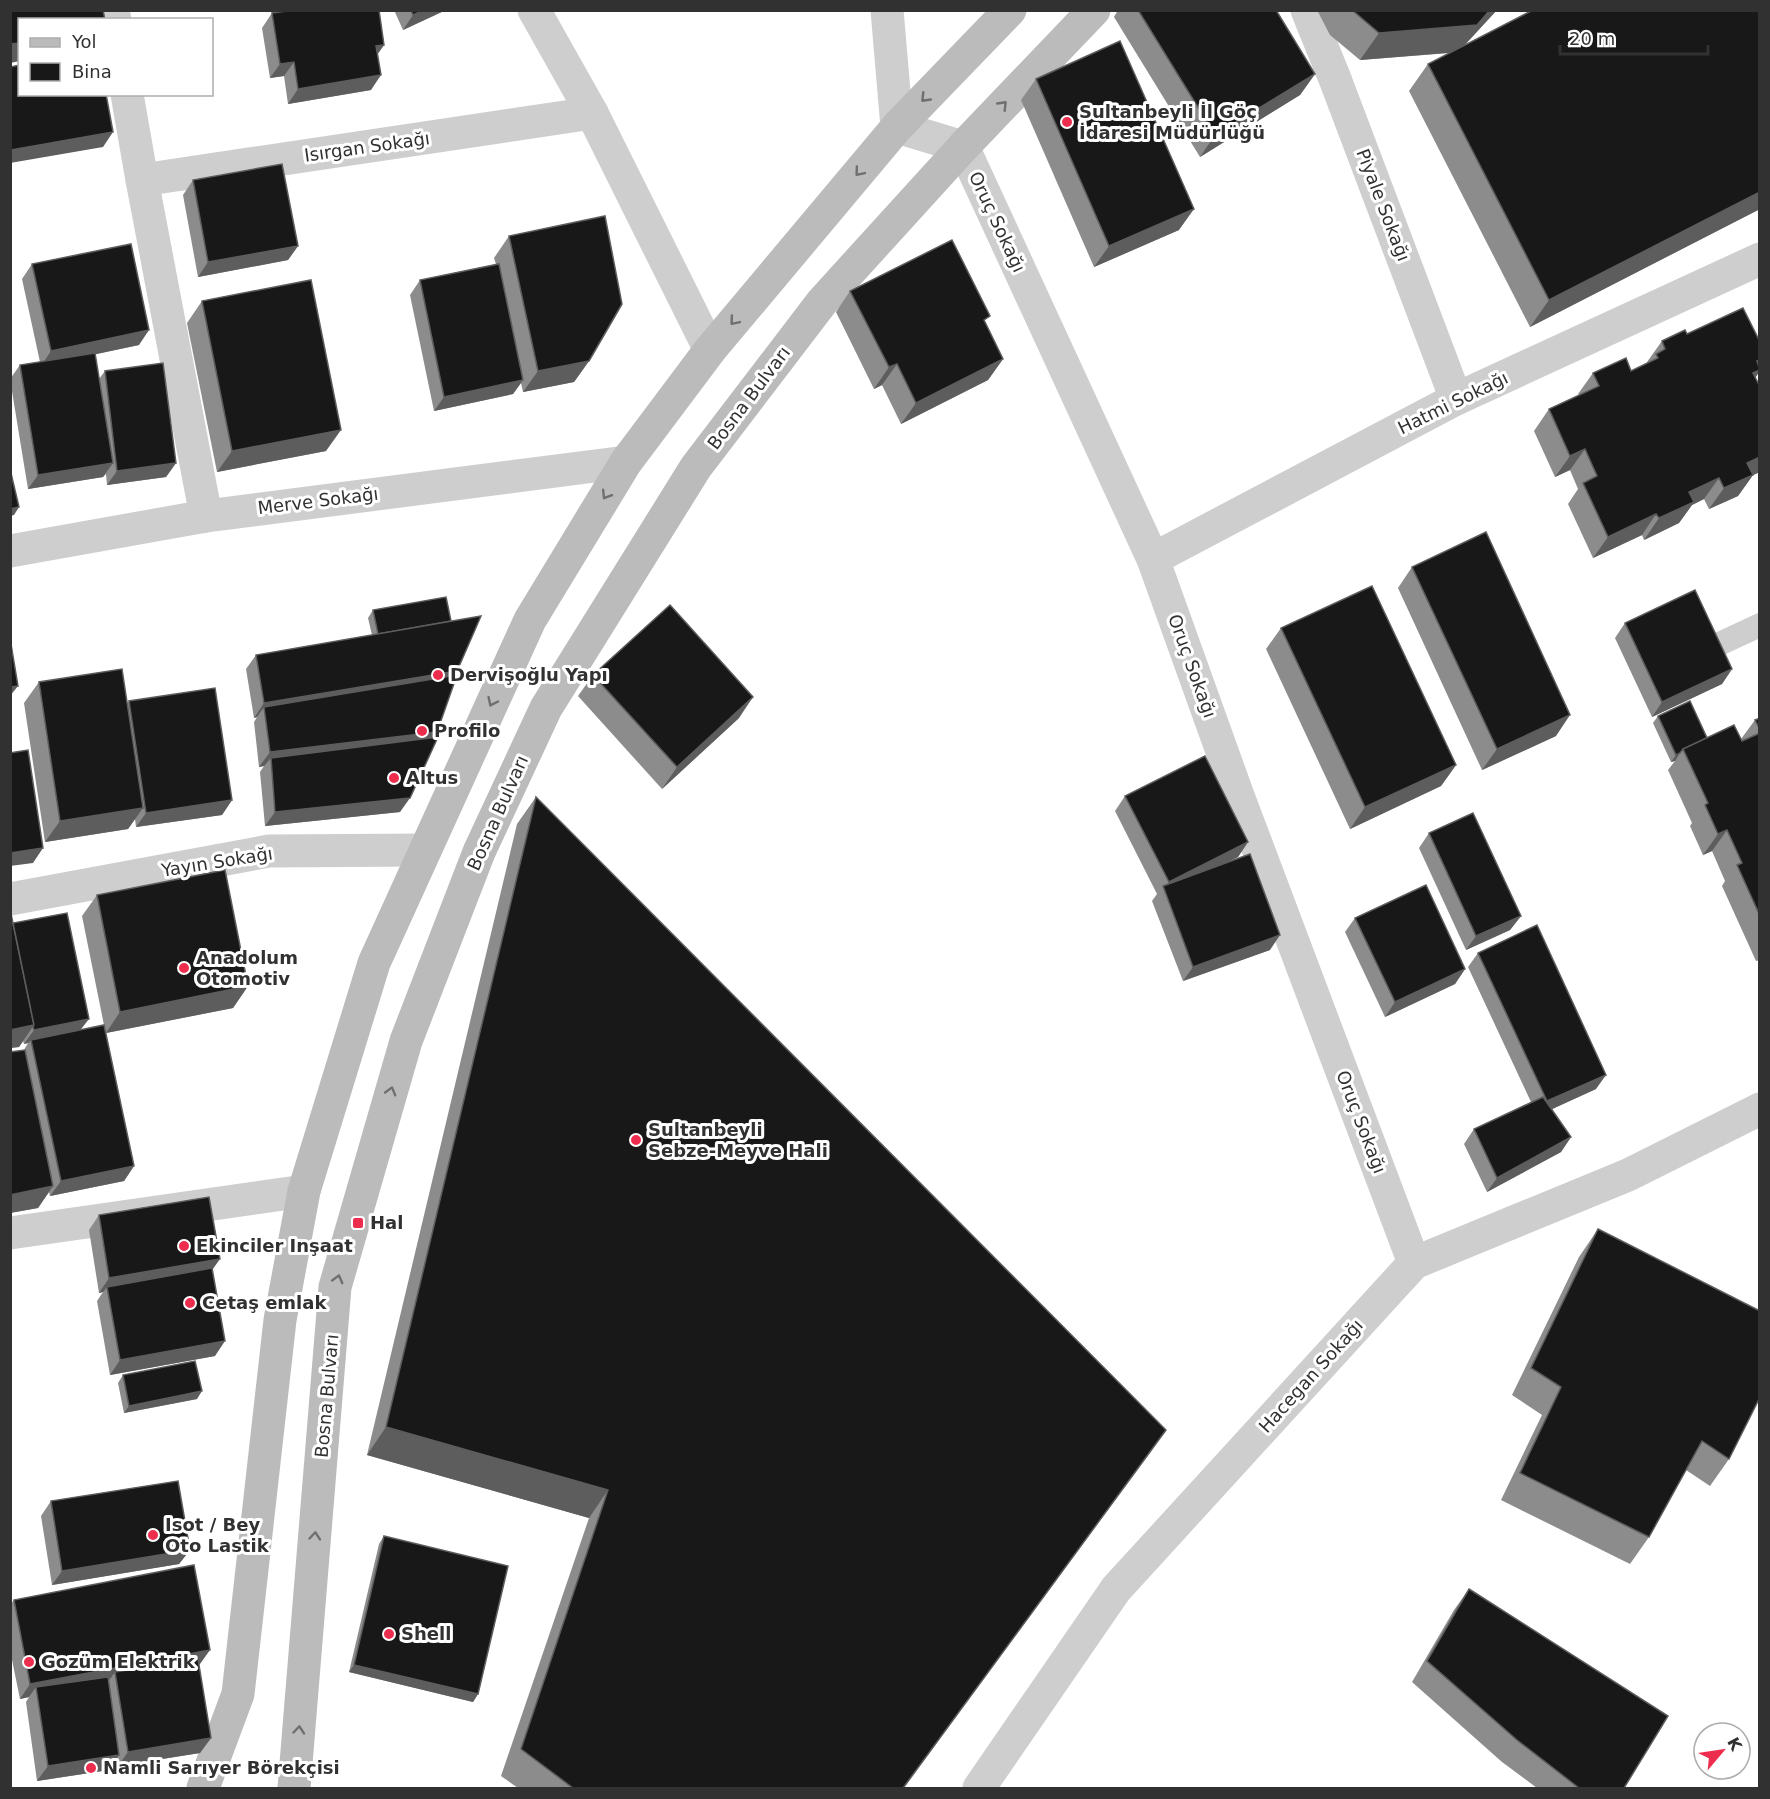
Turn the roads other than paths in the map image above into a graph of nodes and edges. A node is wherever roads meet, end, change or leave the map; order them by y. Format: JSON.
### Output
{"nodes":[{"id":1,"x":534,"y":10,"type":"edge"},
{"id":2,"x":887,"y":10,"type":"edge"},
{"id":3,"x":1010,"y":10,"type":"edge"},
{"id":4,"x":1094,"y":10,"type":"edge"},
{"id":5,"x":1307,"y":10,"type":"edge"},
{"id":6,"x":127,"y":96,"type":"edge"},
{"id":7,"x":592,"y":113,"type":"junction"},
{"id":8,"x":897,"y":127,"type":"junction"},
{"id":9,"x":963,"y":147,"type":"junction"},
{"id":10,"x":142,"y":180,"type":"junction"},
{"id":11,"x":1760,"y":259,"type":"edge"},
{"id":12,"x":710,"y":350,"type":"junction"},
{"id":13,"x":1456,"y":399,"type":"junction"},
{"id":14,"x":626,"y":462,"type":"junction"},
{"id":15,"x":206,"y":516,"type":"junction"},
{"id":16,"x":10,"y":551,"type":"edge"},
{"id":17,"x":1153,"y":559,"type":"junction"},
{"id":18,"x":1760,"y":625,"type":"edge"},
{"id":19,"x":1715,"y":646,"type":"edge"},
{"id":20,"x":425,"y":850,"type":"junction"},
{"id":21,"x":10,"y":899,"type":"edge"},
{"id":22,"x":1760,"y":1109,"type":"edge"},
{"id":23,"x":304,"y":1191,"type":"junction"},
{"id":24,"x":10,"y":1233,"type":"edge"},
{"id":25,"x":1414,"y":1263,"type":"junction"},
{"id":26,"x":203,"y":1788,"type":"edge"},
{"id":27,"x":294,"y":1788,"type":"edge"},
{"id":28,"x":979,"y":1788,"type":"edge"}],
"edges":[{"from":1,"to":7,"type":"street"},
{"from":2,"to":8,"type":"street"},
{"from":3,"to":8,"type":"main road","one_way":true},
{"from":9,"to":4,"type":"main road","name":"Bosna Bulvarı","one_way":true},
{"from":5,"to":13,"type":"street","name":"Piyale Sokağı"},
{"from":6,"to":10,"type":"street"},
{"from":7,"to":10,"type":"street","name":"Isırgan Sokağı"},
{"from":7,"to":12,"type":"street"},
{"from":8,"to":9,"type":"street"},
{"from":8,"to":12,"type":"main road","one_way":true},
{"from":9,"to":17,"type":"street","name":"Oruç Sokağı"},
{"from":27,"to":9,"type":"main road","name":"Bosna Bulvarı","one_way":true},
{"from":10,"to":15,"type":"street"},
{"from":11,"to":13,"type":"street","name":"Hatmi Sokağı"},
{"from":12,"to":14,"type":"main road"},
{"from":13,"to":17,"type":"street","name":"Hatmi Sokağı"},
{"from":14,"to":15,"type":"street","name":"Merve Sokağı"},
{"from":14,"to":20,"type":"main road","one_way":true},
{"from":15,"to":16,"type":"street","name":"Merve Sokağı"},
{"from":17,"to":25,"type":"street","name":"Oruç Sokağı"},
{"from":18,"to":19,"type":"lane"},
{"from":20,"to":21,"type":"street","name":"Yayın Sokağı"},
{"from":20,"to":23,"type":"main road"},
{"from":22,"to":25,"type":"street","name":"Hacegan Sokağı"},
{"from":23,"to":24,"type":"street"},
{"from":23,"to":26,"type":"main road"},
{"from":25,"to":28,"type":"street","name":"Hacegan Sokağı"}]}
